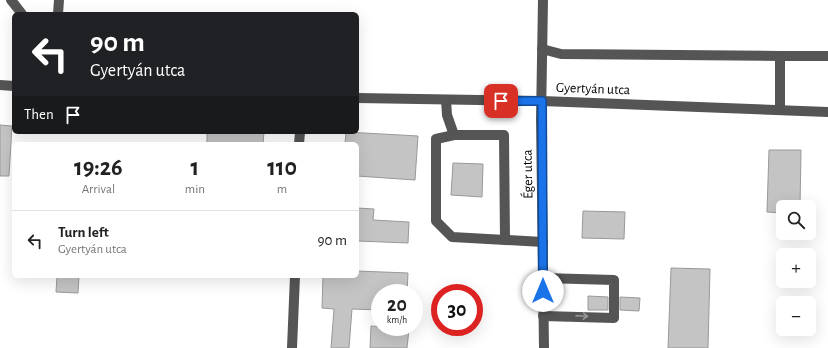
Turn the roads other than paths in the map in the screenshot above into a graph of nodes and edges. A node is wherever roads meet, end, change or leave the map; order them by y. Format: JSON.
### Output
{"nodes":[{"id":1,"x":11,"y":0,"type":"edge"},
{"id":2,"x":59,"y":0,"type":"edge"},
{"id":3,"x":542,"y":0,"type":"edge"},
{"id":4,"x":20,"y":12,"type":"edge"},
{"id":5,"x":58,"y":12,"type":"edge"},
{"id":6,"x":542,"y":49,"type":"junction"},
{"id":7,"x":780,"y":56,"type":"junction"},
{"id":8,"x":828,"y":56,"type":"edge"},
{"id":9,"x":0,"y":85,"type":"edge"},
{"id":10,"x":12,"y":86,"type":"edge"},
{"id":11,"x":359,"y":98,"type":"edge"},
{"id":12,"x":446,"y":100,"type":"junction"},
{"id":13,"x":542,"y":101,"type":"junction"},
{"id":14,"x":780,"y":109,"type":"junction"},
{"id":15,"x":828,"y":112,"type":"edge"},
{"id":16,"x":454,"y":135,"type":"junction"},
{"id":17,"x":505,"y":240,"type":"junction"},
{"id":18,"x":543,"y":242,"type":"junction"},
{"id":19,"x":295,"y":278,"type":"edge"},
{"id":20,"x":543,"y":278,"type":"junction"},
{"id":21,"x":543,"y":316,"type":"junction"},
{"id":22,"x":292,"y":348,"type":"edge"},
{"id":23,"x":544,"y":348,"type":"edge"}],
"edges":[{"from":1,"to":4,"type":"street"},
{"from":2,"to":5,"type":"street"},
{"from":3,"to":6,"type":"street","name":"Éger utca"},
{"from":6,"to":7,"type":"street"},
{"from":6,"to":13,"type":"street","name":"Éger utca"},
{"from":7,"to":8,"type":"street"},
{"from":7,"to":14,"type":"street"},
{"from":9,"to":10,"type":"street"},
{"from":11,"to":12,"type":"street","name":"Gyertyán utca"},
{"from":12,"to":13,"type":"street","name":"Gyertyán utca"},
{"from":12,"to":16,"type":"street"},
{"from":13,"to":14,"type":"street","name":"Gyertyán utca"},
{"from":13,"to":18,"type":"street","name":"Éger utca"},
{"from":14,"to":15,"type":"street","name":"Gyertyán utca"},
{"from":16,"to":17,"type":"street"},
{"from":16,"to":17,"type":"street"},
{"from":17,"to":18,"type":"street"},
{"from":18,"to":20,"type":"street","name":"Éger utca"},
{"from":19,"to":22,"type":"street"},
{"from":20,"to":21,"type":"street","name":"Éger utca"},
{"from":21,"to":20,"type":"street","one_way":true},
{"from":21,"to":23,"type":"street","name":"Éger utca"}]}
